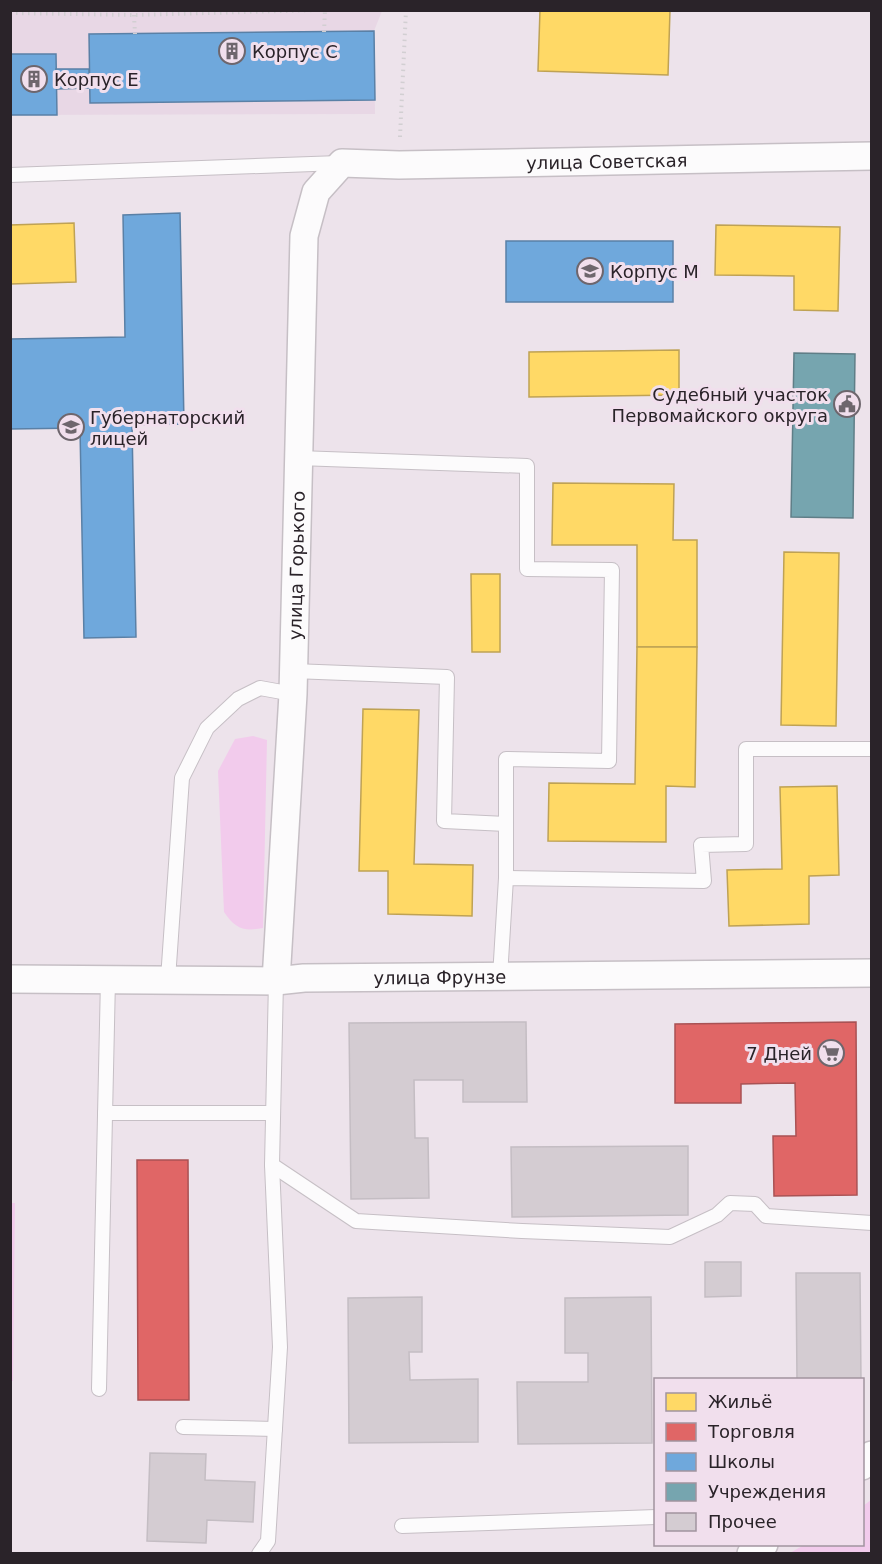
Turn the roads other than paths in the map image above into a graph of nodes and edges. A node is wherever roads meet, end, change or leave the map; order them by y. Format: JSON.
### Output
{"nodes":[{"id":1,"x":872,"y":156,"type":"edge"},
{"id":2,"x":342,"y":163,"type":"junction"},
{"id":3,"x":10,"y":175,"type":"edge"},
{"id":4,"x":298,"y":458,"type":"junction"},
{"id":5,"x":293,"y":683,"type":"junction"},
{"id":6,"x":872,"y":749,"type":"edge"},
{"id":7,"x":506,"y":824,"type":"junction"},
{"id":8,"x":506,"y":878,"type":"junction"},
{"id":9,"x":872,"y":974,"type":"edge"},
{"id":10,"x":500,"y":977,"type":"junction"},
{"id":11,"x":10,"y":979,"type":"edge"},
{"id":12,"x":108,"y":979,"type":"junction"},
{"id":13,"x":168,"y":979,"type":"junction"},
{"id":14,"x":276,"y":981,"type":"junction"},
{"id":15,"x":105,"y":1113,"type":"junction"},
{"id":16,"x":273,"y":1113,"type":"junction"},
{"id":17,"x":272,"y":1166,"type":"junction"},
{"id":18,"x":872,"y":1223,"type":"edge"},
{"id":19,"x":99,"y":1389,"type":"dead end"},
{"id":20,"x":183,"y":1427,"type":"dead end"},
{"id":21,"x":275,"y":1430,"type":"junction"},
{"id":22,"x":654,"y":1517,"type":"edge"},
{"id":23,"x":402,"y":1526,"type":"dead end"},
{"id":24,"x":259,"y":1554,"type":"edge"}],
"edges":[{"from":1,"to":2,"type":"street","name":"улица Советская"},
{"from":2,"to":3,"type":"lane"},
{"from":2,"to":4,"type":"street","name":"улица Горького"},
{"from":4,"to":5,"type":"street","name":"улица Горького"},
{"from":4,"to":7,"type":"lane"},
{"from":5,"to":7,"type":"lane"},
{"from":5,"to":13,"type":"lane"},
{"from":5,"to":14,"type":"street","name":"улица Горького"},
{"from":6,"to":8,"type":"lane"},
{"from":7,"to":8,"type":"lane"},
{"from":8,"to":10,"type":"lane"},
{"from":9,"to":10,"type":"street","name":"улица Фрунзе"},
{"from":10,"to":14,"type":"street","name":"улица Фрунзе"},
{"from":11,"to":12,"type":"street","name":"улица Фрунзе"},
{"from":12,"to":13,"type":"street","name":"улица Фрунзе"},
{"from":12,"to":15,"type":"lane"},
{"from":13,"to":14,"type":"street","name":"улица Фрунзе"},
{"from":14,"to":16,"type":"lane"},
{"from":15,"to":16,"type":"lane"},
{"from":15,"to":19,"type":"lane"},
{"from":16,"to":17,"type":"lane"},
{"from":17,"to":18,"type":"lane"},
{"from":17,"to":21,"type":"lane"},
{"from":20,"to":21,"type":"lane"},
{"from":21,"to":24,"type":"lane"},
{"from":22,"to":23,"type":"lane"}]}
